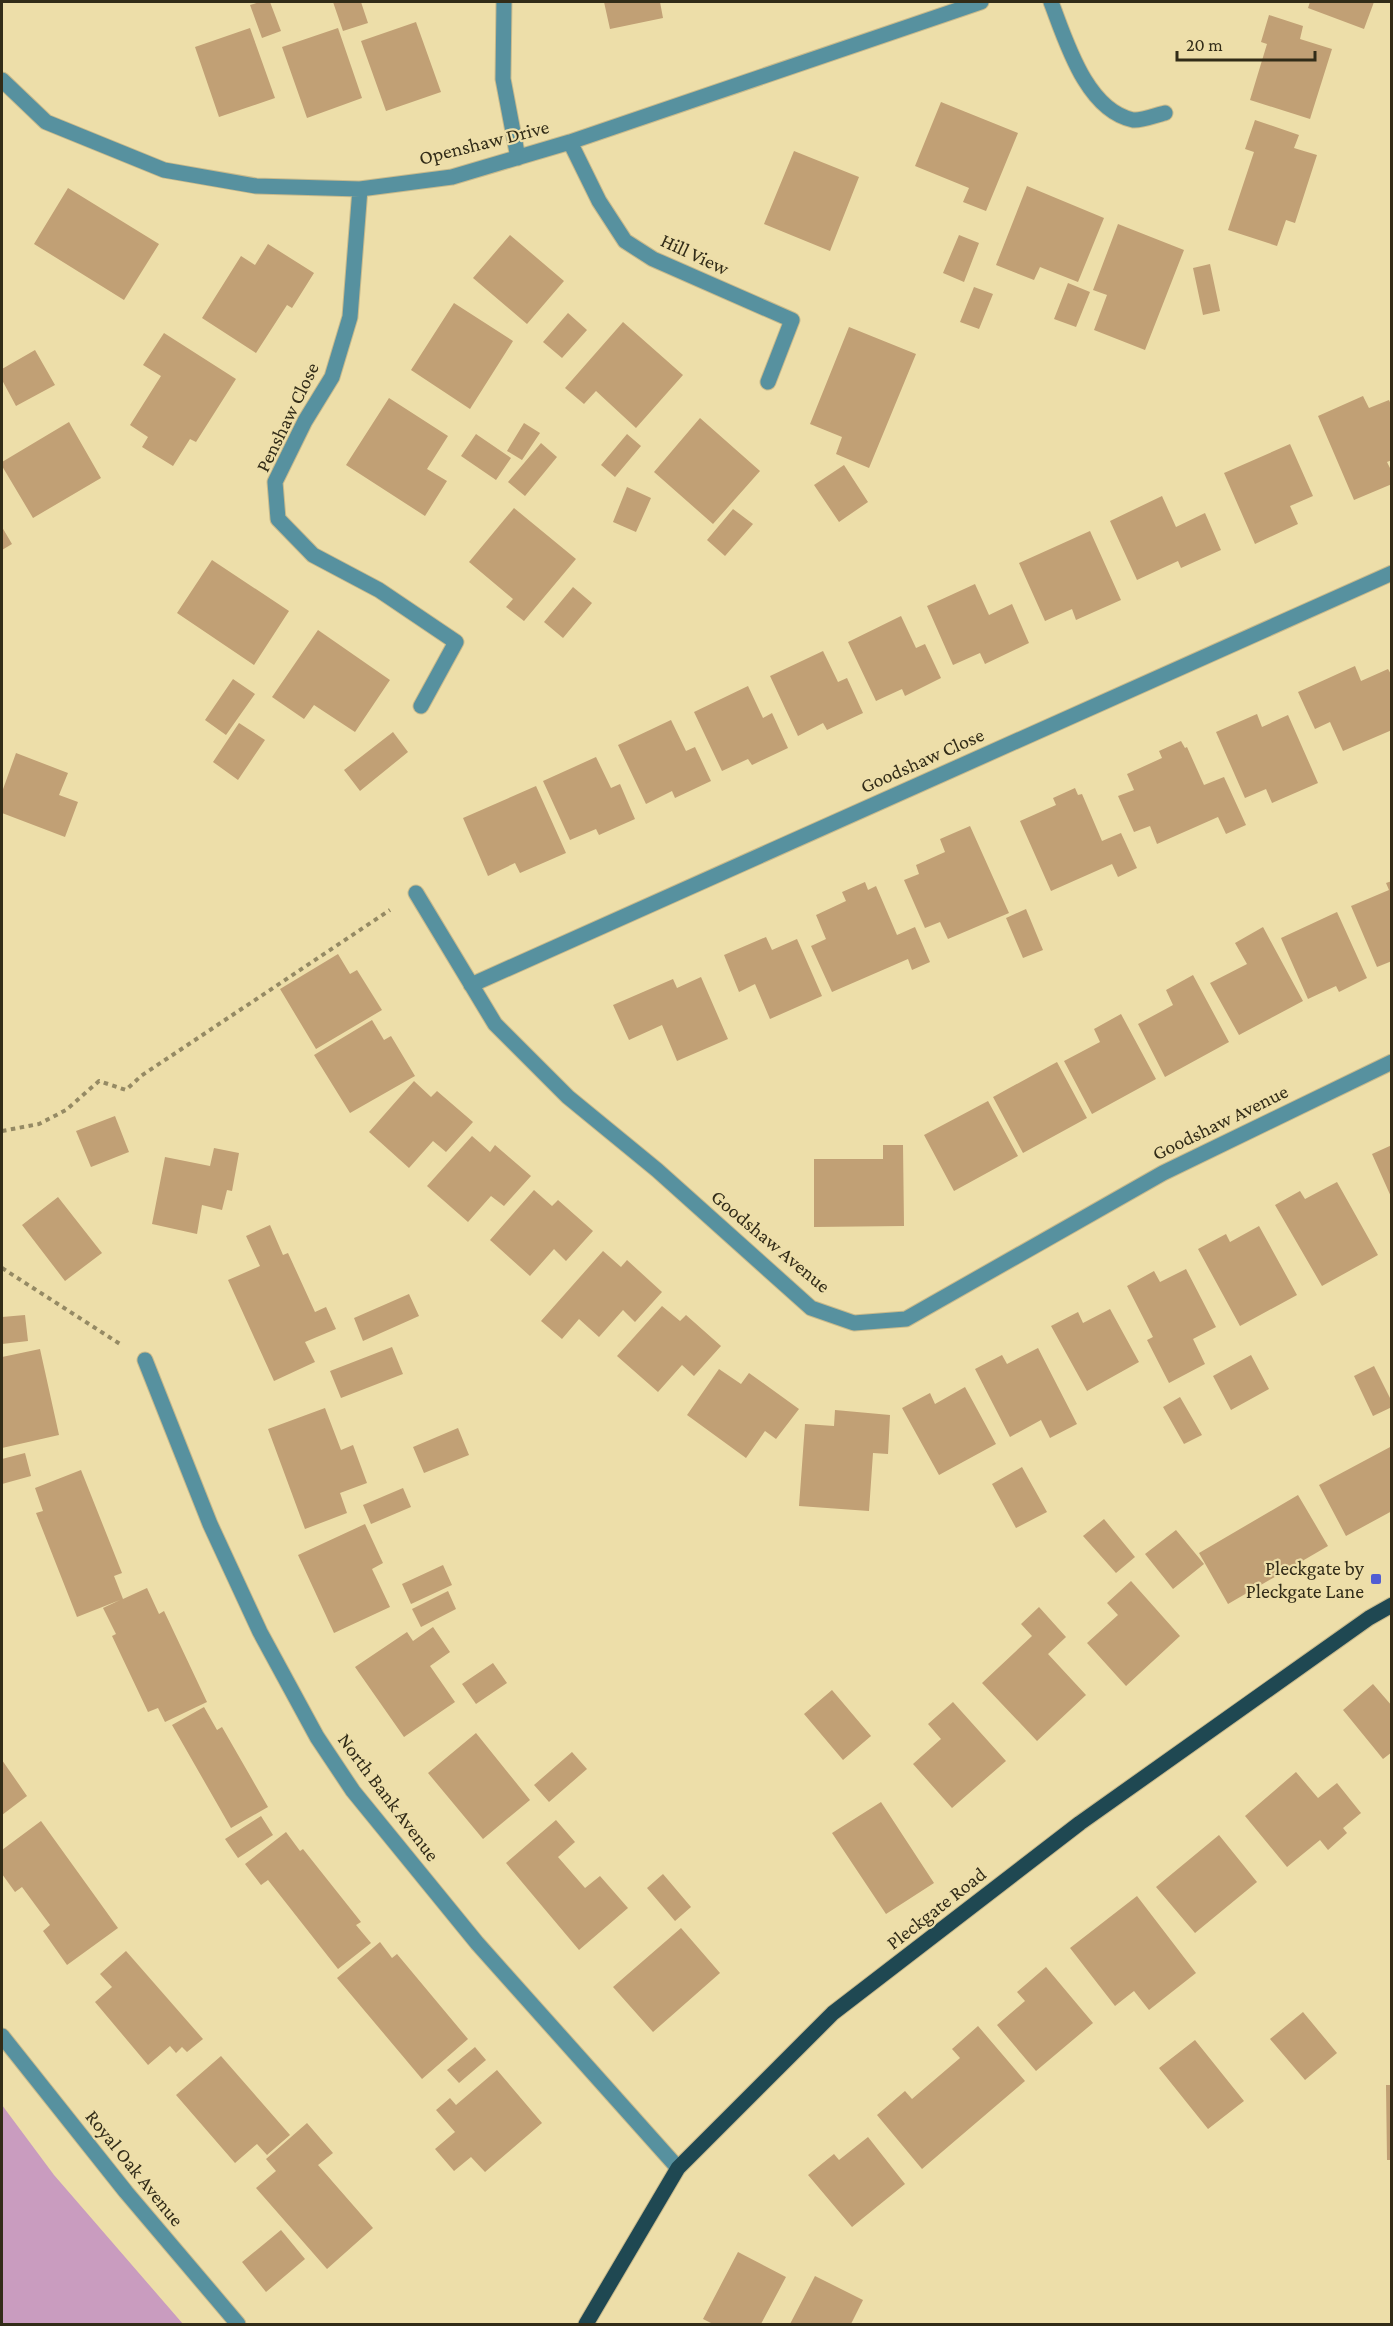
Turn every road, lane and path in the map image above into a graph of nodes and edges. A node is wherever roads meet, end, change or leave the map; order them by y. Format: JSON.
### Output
{"nodes":[{"id":1,"x":504,"y":2,"type":"edge"},
{"id":2,"x":981,"y":2,"type":"edge"},
{"id":3,"x":1051,"y":2,"type":"edge"},
{"id":4,"x":2,"y":80,"type":"edge"},
{"id":5,"x":1165,"y":113,"type":"dead end"},
{"id":6,"x":570,"y":142,"type":"junction"},
{"id":7,"x":518,"y":158,"type":"junction"},
{"id":8,"x":360,"y":189,"type":"junction"},
{"id":9,"x":768,"y":382,"type":"dead end"},
{"id":10,"x":1392,"y":573,"type":"edge"},
{"id":11,"x":421,"y":705,"type":"dead end"},
{"id":12,"x":416,"y":893,"type":"joint"},
{"id":13,"x":471,"y":985,"type":"junction"},
{"id":14,"x":1392,"y":1062,"type":"edge"},
{"id":15,"x":2,"y":1131,"type":"edge"},
{"id":16,"x":2,"y":1268,"type":"edge"},
{"id":17,"x":145,"y":1360,"type":"joint"},
{"id":18,"x":1392,"y":1605,"type":"edge"},
{"id":19,"x":2,"y":2036,"type":"edge"},
{"id":20,"x":678,"y":2168,"type":"junction"},
{"id":21,"x":238,"y":2325,"type":"edge"},
{"id":22,"x":586,"y":2325,"type":"edge"}],
"edges":[{"from":1,"to":7,"type":"street"},
{"from":2,"to":6,"type":"street","name":"Openshaw Drive"},
{"from":3,"to":5,"type":"street"},
{"from":4,"to":8,"type":"street","name":"Openshaw Drive"},
{"from":6,"to":7,"type":"street","name":"Openshaw Drive"},
{"from":6,"to":9,"type":"street","name":"Hill View"},
{"from":7,"to":8,"type":"street","name":"Openshaw Drive"},
{"from":8,"to":11,"type":"street","name":"Penshaw Close"},
{"from":10,"to":13,"type":"street","name":"Goodshaw Close"},
{"from":12,"to":13,"type":"street","name":"Goodshaw Avenue"},
{"from":12,"to":15,"type":"path"},
{"from":13,"to":14,"type":"street","name":"Goodshaw Avenue"},
{"from":16,"to":17,"type":"path"},
{"from":17,"to":20,"type":"street","name":"North Bank Avenue"},
{"from":18,"to":20,"type":"main road","name":"Pleckgate Road"},
{"from":19,"to":21,"type":"street","name":"Royal Oak Avenue"},
{"from":20,"to":22,"type":"main road","name":"Pleckgate Road"}]}
